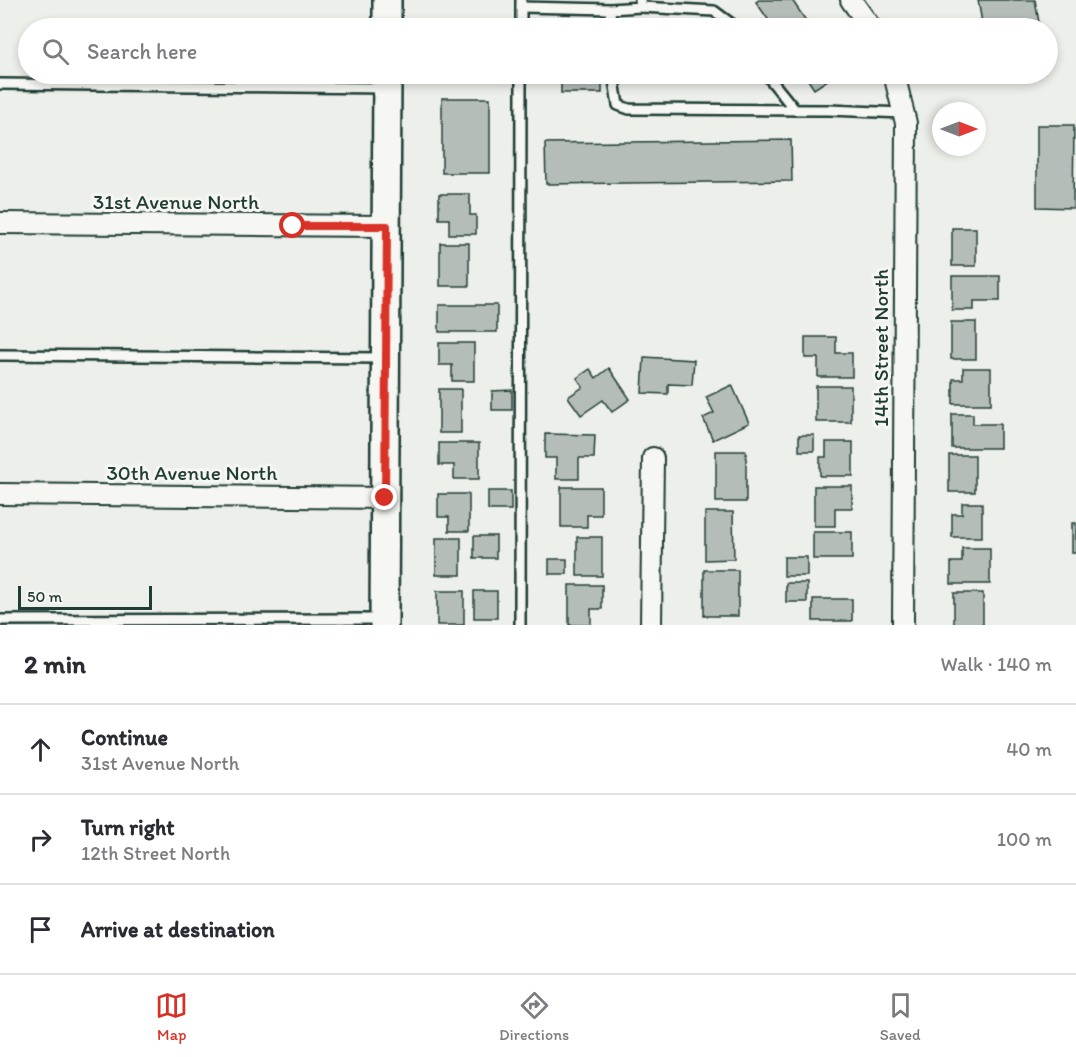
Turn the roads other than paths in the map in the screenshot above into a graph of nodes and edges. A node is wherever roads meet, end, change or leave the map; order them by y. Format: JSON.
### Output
{"nodes":[{"id":1,"x":387,"y":0,"type":"edge"},
{"id":2,"x":851,"y":0,"type":"edge"},
{"id":3,"x":521,"y":3,"type":"edge"},
{"id":4,"x":641,"y":3,"type":"edge"},
{"id":5,"x":609,"y":9,"type":"junction"},
{"id":6,"x":387,"y":18,"type":"edge"},
{"id":7,"x":610,"y":18,"type":"edge"},
{"id":8,"x":723,"y":18,"type":"edge"},
{"id":9,"x":864,"y":18,"type":"edge"},
{"id":10,"x":0,"y":84,"type":"edge"},
{"id":11,"x":18,"y":84,"type":"edge"},
{"id":12,"x":387,"y":84,"type":"edge"},
{"id":13,"x":521,"y":84,"type":"edge"},
{"id":14,"x":615,"y":84,"type":"edge"},
{"id":15,"x":774,"y":84,"type":"edge"},
{"id":16,"x":896,"y":84,"type":"edge"},
{"id":17,"x":795,"y":110,"type":"junction"},
{"id":18,"x":903,"y":113,"type":"junction"},
{"id":19,"x":0,"y":223,"type":"edge"},
{"id":20,"x":387,"y":226,"type":"junction"},
{"id":21,"x":0,"y":355,"type":"edge"},
{"id":22,"x":386,"y":358,"type":"junction"},
{"id":23,"x":653,"y":459,"type":"dead end"},
{"id":24,"x":0,"y":494,"type":"edge"},
{"id":25,"x":385,"y":498,"type":"junction"},
{"id":26,"x":0,"y":620,"type":"edge"},
{"id":27,"x":384,"y":622,"type":"edge"},
{"id":28,"x":520,"y":625,"type":"edge"},
{"id":29,"x":651,"y":625,"type":"edge"},
{"id":30,"x":903,"y":625,"type":"edge"}],
"edges":[{"from":1,"to":6,"type":"street"},
{"from":2,"to":9,"type":"street"},
{"from":3,"to":5,"type":"lane"},
{"from":4,"to":5,"type":"lane"},
{"from":4,"to":8,"type":"lane"},
{"from":5,"to":7,"type":"lane"},
{"from":10,"to":11,"type":"lane"},
{"from":12,"to":20,"type":"street"},
{"from":13,"to":28,"type":"lane"},
{"from":14,"to":17,"type":"lane"},
{"from":15,"to":17,"type":"lane"},
{"from":16,"to":18,"type":"street","name":"14th Street North"},
{"from":17,"to":18,"type":"lane"},
{"from":18,"to":30,"type":"street","name":"14th Street North"},
{"from":19,"to":20,"type":"street","name":"31st Avenue North"},
{"from":20,"to":22,"type":"street"},
{"from":21,"to":22,"type":"lane"},
{"from":22,"to":25,"type":"street"},
{"from":23,"to":29,"type":"street"},
{"from":24,"to":25,"type":"street","name":"30th Avenue North"},
{"from":25,"to":27,"type":"street"},
{"from":26,"to":27,"type":"lane"}]}
